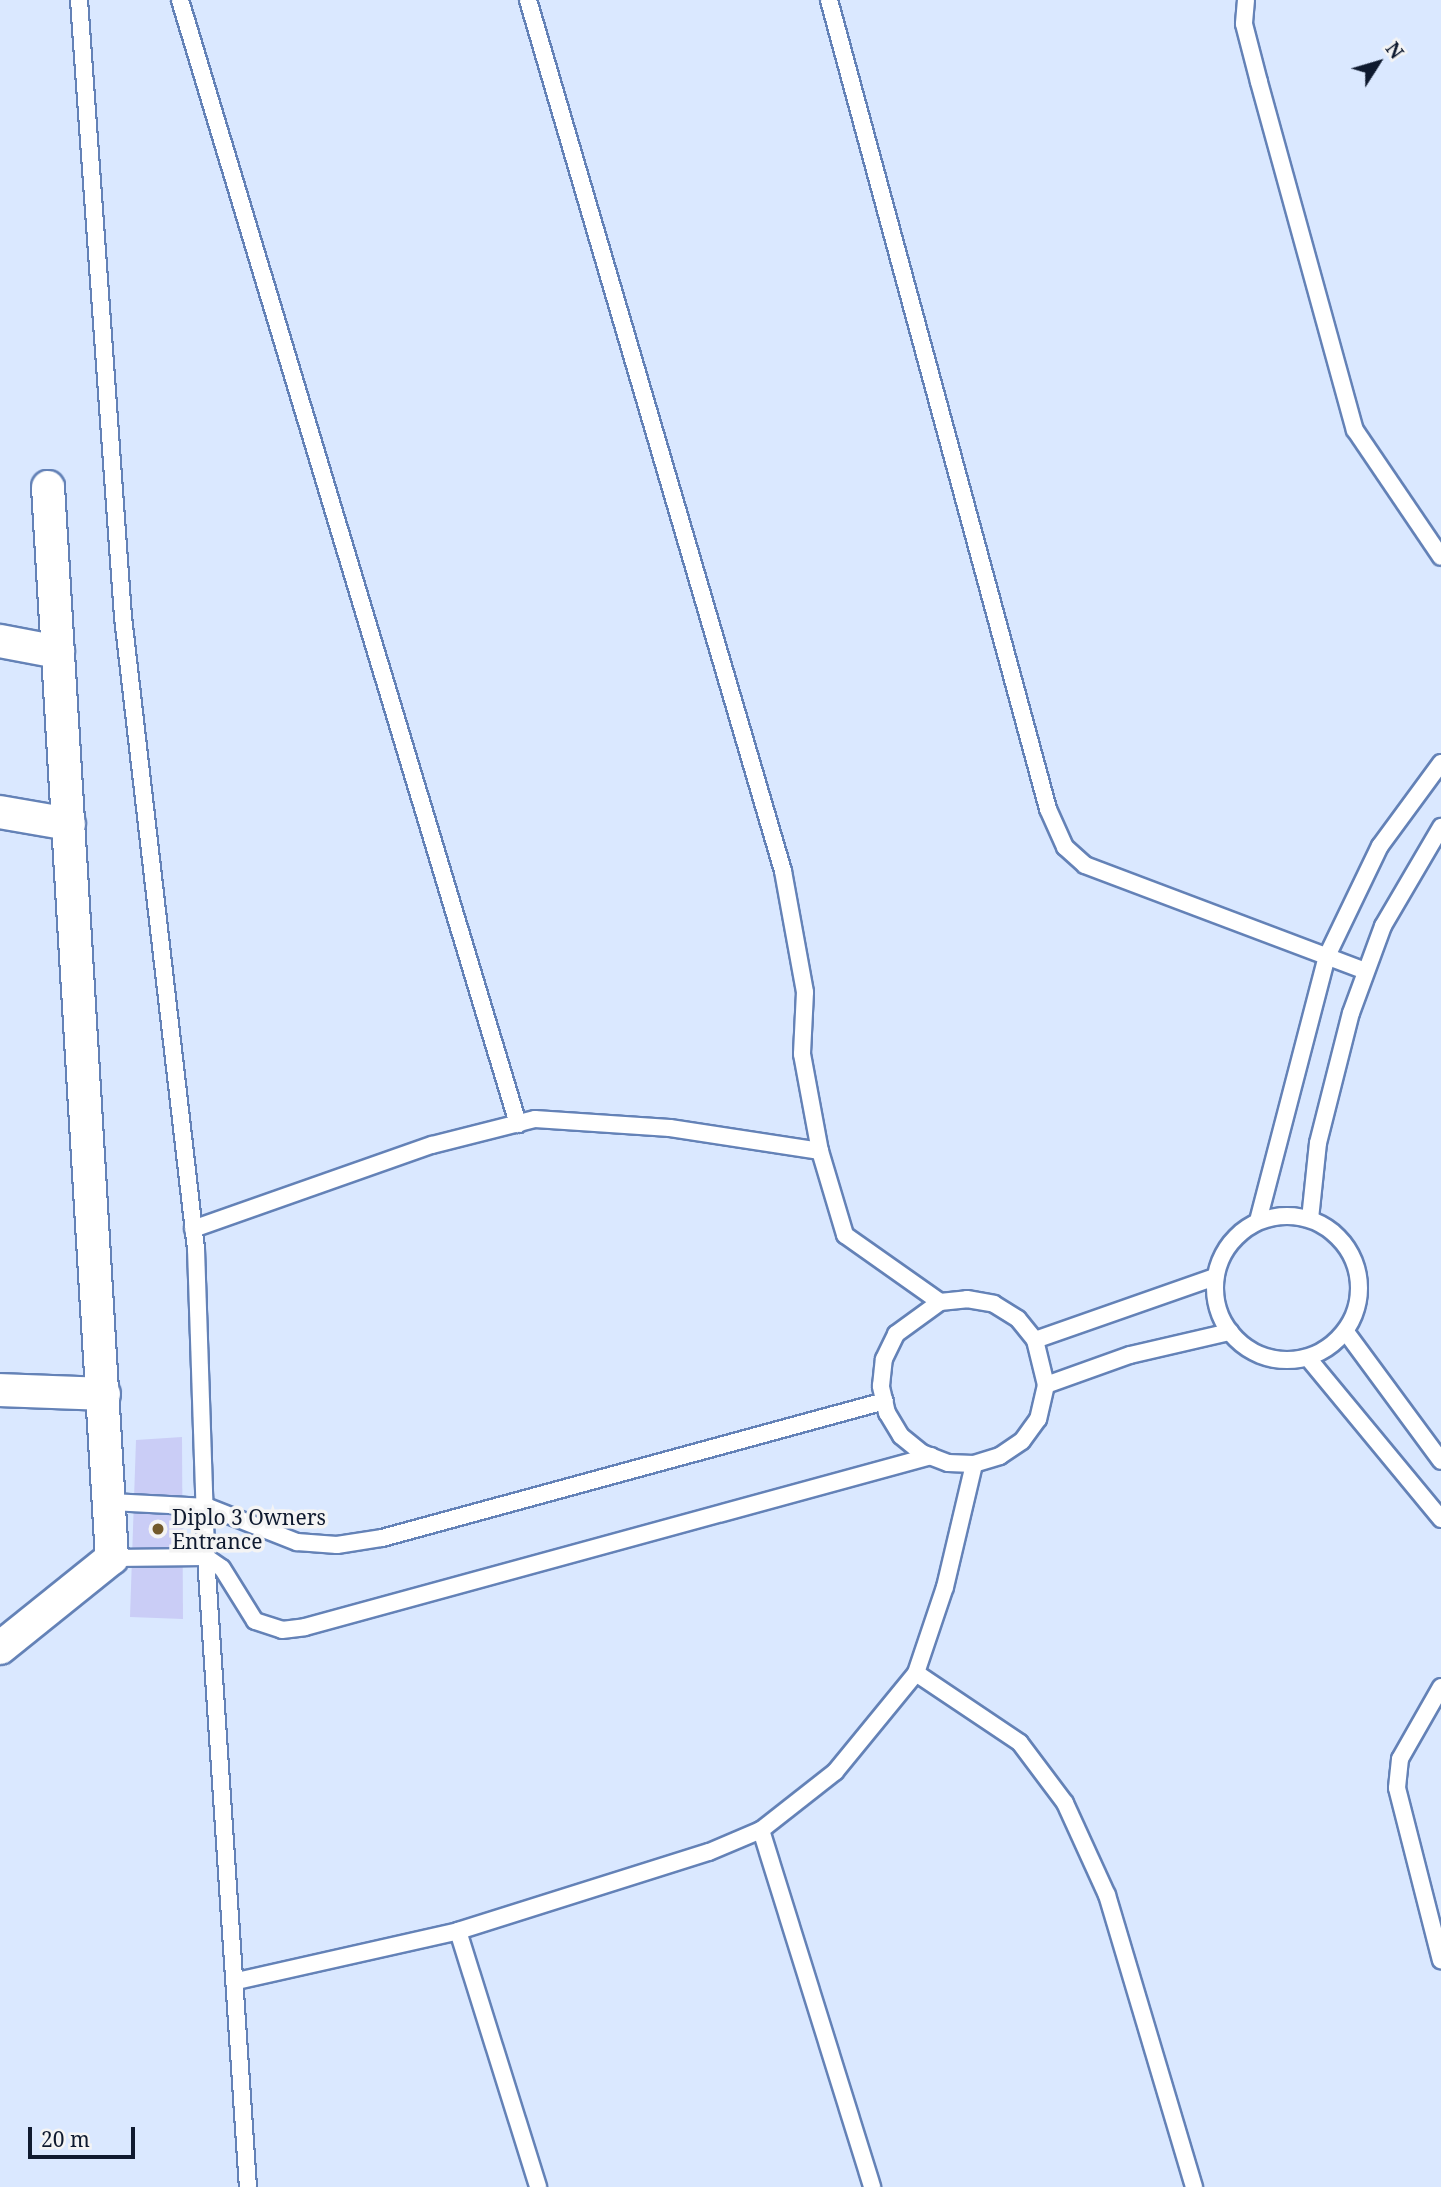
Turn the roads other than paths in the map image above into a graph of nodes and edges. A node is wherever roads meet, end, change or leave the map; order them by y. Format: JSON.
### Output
{"nodes":[{"id":1,"x":79,"y":0,"type":"edge"},
{"id":2,"x":180,"y":0,"type":"edge"},
{"id":3,"x":528,"y":0,"type":"edge"},
{"id":4,"x":829,"y":0,"type":"edge"},
{"id":5,"x":1246,"y":0,"type":"edge"},
{"id":6,"x":48,"y":488,"type":"dead end"},
{"id":7,"x":1441,"y":557,"type":"edge"},
{"id":8,"x":0,"y":641,"type":"edge"},
{"id":9,"x":58,"y":652,"type":"junction"},
{"id":10,"x":1441,"y":763,"type":"edge"},
{"id":11,"x":0,"y":812,"type":"edge"},
{"id":12,"x":69,"y":824,"type":"junction"},
{"id":13,"x":1441,"y":827,"type":"edge"},
{"id":14,"x":1327,"y":956,"type":"junction"},
{"id":15,"x":1366,"y":971,"type":"junction"},
{"id":16,"x":518,"y":1124,"type":"junction"},
{"id":17,"x":820,"y":1152,"type":"junction"},
{"id":18,"x":1310,"y":1219,"type":"junction"},
{"id":19,"x":1258,"y":1221,"type":"junction"},
{"id":20,"x":193,"y":1229,"type":"junction"},
{"id":21,"x":1215,"y":1277,"type":"junction"},
{"id":22,"x":940,"y":1302,"type":"junction"},
{"id":23,"x":1230,"y":1332,"type":"junction"},
{"id":24,"x":1346,"y":1332,"type":"junction"},
{"id":25,"x":1035,"y":1340,"type":"junction"},
{"id":26,"x":1308,"y":1358,"type":"junction"},
{"id":27,"x":1046,"y":1385,"type":"junction"},
{"id":28,"x":0,"y":1390,"type":"edge"},
{"id":29,"x":104,"y":1394,"type":"junction"},
{"id":30,"x":885,"y":1401,"type":"junction"},
{"id":31,"x":931,"y":1457,"type":"junction"},
{"id":32,"x":1441,"y":1461,"type":"edge"},
{"id":33,"x":974,"y":1464,"type":"junction"},
{"id":34,"x":111,"y":1502,"type":"junction"},
{"id":35,"x":208,"y":1507,"type":"junction"},
{"id":36,"x":1441,"y":1519,"type":"edge"},
{"id":37,"x":206,"y":1557,"type":"junction"},
{"id":38,"x":112,"y":1558,"type":"junction"},
{"id":39,"x":0,"y":1648,"type":"edge"},
{"id":40,"x":915,"y":1673,"type":"junction"},
{"id":41,"x":1441,"y":1687,"type":"edge"},
{"id":42,"x":761,"y":1830,"type":"junction"},
{"id":43,"x":458,"y":1931,"type":"junction"},
{"id":44,"x":1441,"y":1960,"type":"edge"},
{"id":45,"x":237,"y":1981,"type":"junction"},
{"id":46,"x":248,"y":2187,"type":"edge"},
{"id":47,"x":538,"y":2187,"type":"edge"},
{"id":48,"x":872,"y":2187,"type":"edge"},
{"id":49,"x":1194,"y":2187,"type":"edge"}],
"edges":[{"from":1,"to":20,"type":"lane"},
{"from":2,"to":16,"type":"lane"},
{"from":3,"to":17,"type":"lane"},
{"from":4,"to":14,"type":"lane"},
{"from":5,"to":7,"type":"lane"},
{"from":6,"to":9,"type":"street"},
{"from":8,"to":9,"type":"street"},
{"from":9,"to":12,"type":"street"},
{"from":10,"to":14,"type":"lane"},
{"from":11,"to":12,"type":"street"},
{"from":12,"to":29,"type":"street"},
{"from":13,"to":15,"type":"lane"},
{"from":14,"to":15,"type":"lane"},
{"from":14,"to":19,"type":"lane"},
{"from":15,"to":18,"type":"lane"},
{"from":16,"to":17,"type":"lane"},
{"from":16,"to":20,"type":"lane"},
{"from":17,"to":22,"type":"lane"},
{"from":18,"to":19,"type":"lane"},
{"from":18,"to":24,"type":"lane"},
{"from":19,"to":21,"type":"lane"},
{"from":20,"to":35,"type":"lane"},
{"from":21,"to":23,"type":"lane"},
{"from":21,"to":25,"type":"lane"},
{"from":22,"to":25,"type":"lane"},
{"from":22,"to":30,"type":"lane"},
{"from":23,"to":26,"type":"lane"},
{"from":23,"to":27,"type":"lane"},
{"from":24,"to":26,"type":"lane"},
{"from":24,"to":32,"type":"lane"},
{"from":25,"to":27,"type":"lane"},
{"from":26,"to":36,"type":"lane"},
{"from":27,"to":33,"type":"lane"},
{"from":28,"to":29,"type":"street"},
{"from":29,"to":34,"type":"street"},
{"from":30,"to":31,"type":"lane"},
{"from":30,"to":35,"type":"lane"},
{"from":31,"to":33,"type":"lane"},
{"from":31,"to":37,"type":"lane"},
{"from":33,"to":40,"type":"lane"},
{"from":34,"to":35,"type":"lane"},
{"from":34,"to":38,"type":"street"},
{"from":35,"to":37,"type":"lane"},
{"from":37,"to":38,"type":"lane"},
{"from":37,"to":45,"type":"lane"},
{"from":38,"to":39,"type":"street"},
{"from":40,"to":42,"type":"lane"},
{"from":40,"to":49,"type":"lane"},
{"from":41,"to":44,"type":"lane"},
{"from":42,"to":43,"type":"lane"},
{"from":42,"to":48,"type":"lane"},
{"from":43,"to":45,"type":"lane"},
{"from":43,"to":47,"type":"lane"},
{"from":45,"to":46,"type":"lane"}]}
